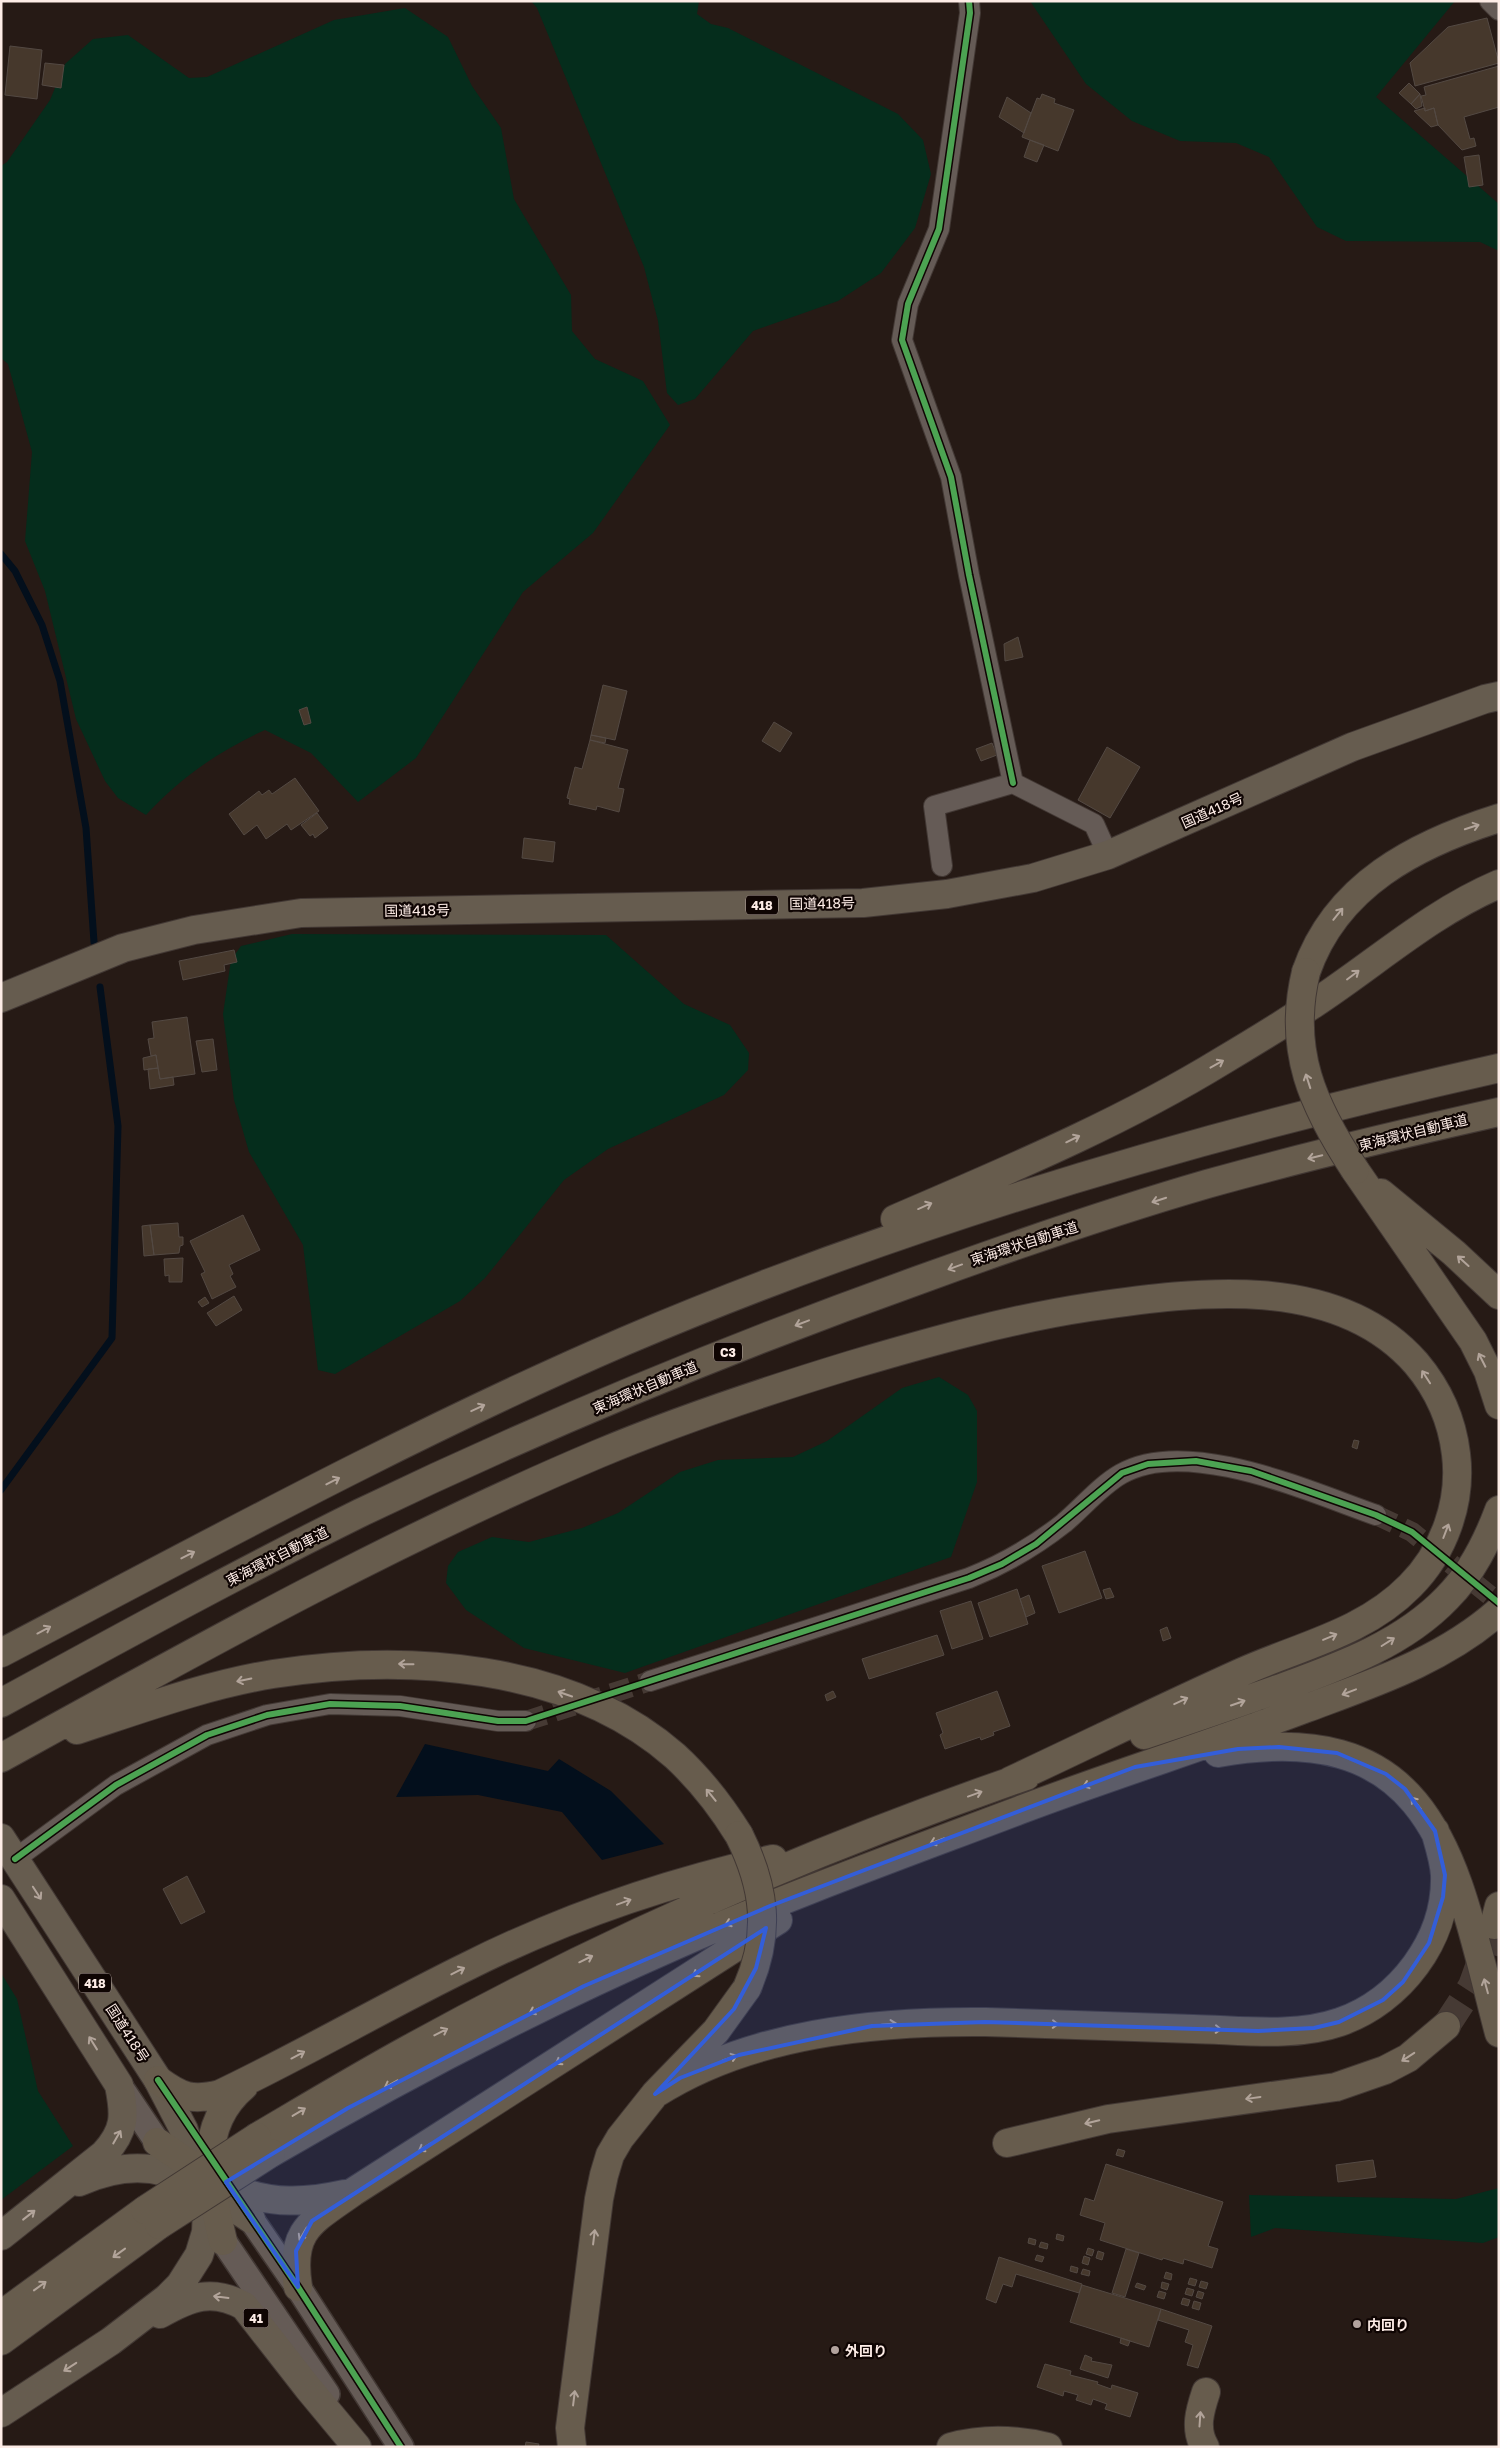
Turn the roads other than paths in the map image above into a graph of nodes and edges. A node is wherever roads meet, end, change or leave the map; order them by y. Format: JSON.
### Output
{"nodes":[{"id":1,"x":969,"y":1,"type":"edge"},
{"id":2,"x":1490,"y":1,"type":"edge"},
{"id":3,"x":1499,"y":10,"type":"edge"},
{"id":4,"x":1499,"y":696,"type":"edge"},
{"id":5,"x":1012,"y":782,"type":"junction"},
{"id":6,"x":1499,"y":818,"type":"edge"},
{"id":7,"x":1108,"y":855,"type":"junction"},
{"id":8,"x":942,"y":866,"type":"dead end"},
{"id":9,"x":1499,"y":884,"type":"edge"},
{"id":10,"x":1,"y":998,"type":"edge"},
{"id":11,"x":1499,"y":1068,"type":"edge"},
{"id":12,"x":1499,"y":1112,"type":"edge"},
{"id":13,"x":1355,"y":1170,"type":"junction"},
{"id":14,"x":1499,"y":1295,"type":"edge"},
{"id":15,"x":625,"y":1341,"type":"junction"},
{"id":16,"x":1499,"y":1405,"type":"edge"},
{"id":17,"x":1499,"y":1510,"type":"edge"},
{"id":18,"x":1376,"y":1515,"type":"tunnel mouth"},
{"id":19,"x":1499,"y":1611,"type":"edge"},
{"id":20,"x":1499,"y":1633,"type":"edge"},
{"id":21,"x":1,"y":1653,"type":"edge"},
{"id":22,"x":1402,"y":1673,"type":"junction"},
{"id":23,"x":650,"y":1681,"type":"tunnel mouth"},
{"id":24,"x":1,"y":1703,"type":"edge"},
{"id":25,"x":526,"y":1721,"type":"tunnel mouth"},
{"id":26,"x":1,"y":1758,"type":"edge"},
{"id":27,"x":1135,"y":1767,"type":"junction"},
{"id":28,"x":1010,"y":1781,"type":"junction"},
{"id":29,"x":1435,"y":1831,"type":"junction"},
{"id":30,"x":847,"y":1842,"type":"junction"},
{"id":31,"x":8,"y":1848,"type":"edge"},
{"id":32,"x":858,"y":1872,"type":"junction"},
{"id":33,"x":1,"y":1899,"type":"edge"},
{"id":34,"x":1446,"y":2026,"type":"tunnel mouth"},
{"id":35,"x":1499,"y":2033,"type":"edge"},
{"id":36,"x":255,"y":2077,"type":"junction"},
{"id":37,"x":158,"y":2080,"type":"junction"},
{"id":38,"x":119,"y":2084,"type":"junction"},
{"id":39,"x":655,"y":2094,"type":"junction"},
{"id":40,"x":184,"y":2130,"type":"joint"},
{"id":41,"x":157,"y":2142,"type":"joint"},
{"id":42,"x":1007,"y":2143,"type":"dead end"},
{"id":43,"x":264,"y":2145,"type":"junction"},
{"id":44,"x":206,"y":2184,"type":"junction"},
{"id":45,"x":353,"y":2192,"type":"junction"},
{"id":46,"x":56,"y":2194,"type":"junction"},
{"id":47,"x":152,"y":2217,"type":"junction"},
{"id":48,"x":251,"y":2219,"type":"joint"},
{"id":49,"x":1,"y":2236,"type":"edge"},
{"id":50,"x":223,"y":2241,"type":"joint"},
{"id":51,"x":298,"y":2287,"type":"junction"},
{"id":52,"x":1,"y":2315,"type":"edge"},
{"id":53,"x":111,"y":2340,"type":"junction"},
{"id":54,"x":1,"y":2341,"type":"edge"},
{"id":55,"x":1206,"y":2392,"type":"dead end"},
{"id":56,"x":1,"y":2413,"type":"edge"},
{"id":57,"x":570,"y":2440,"type":"edge"},
{"id":58,"x":359,"y":2447,"type":"edge"},
{"id":59,"x":402,"y":2447,"type":"edge"},
{"id":60,"x":951,"y":2447,"type":"edge"},
{"id":61,"x":1048,"y":2447,"type":"edge"},
{"id":62,"x":1204,"y":2447,"type":"edge"}],
"edges":[{"from":1,"to":5,"type":"street"},
{"from":2,"to":3,"type":"street"},
{"from":4,"to":7,"type":"highway","name":"国道418号","number":"418"},
{"from":5,"to":7,"type":"street"},
{"from":5,"to":8,"type":"street"},
{"from":13,"to":6,"type":"highway","one_way":true,"bridge":true},
{"from":7,"to":10,"type":"highway","name":"国道418号","number":"418"},
{"from":15,"to":9,"type":"highway","one_way":true},
{"from":11,"to":15,"type":"highway"},
{"from":12,"to":24,"type":"highway","name":"東海環状自動車道","number":"C3","one_way":true},
{"from":14,"to":13,"type":"highway","one_way":true},
{"from":16,"to":13,"type":"highway","one_way":true},
{"from":21,"to":15,"type":"highway","one_way":true},
{"from":28,"to":17,"type":"highway","one_way":true},
{"from":18,"to":23,"type":"street"},
{"from":19,"to":22,"type":"highway"},
{"from":20,"to":22,"type":"highway"},
{"from":22,"to":27,"type":"highway","one_way":true},
{"from":25,"to":31,"type":"street"},
{"from":28,"to":26,"type":"highway","one_way":true},
{"from":39,"to":26,"type":"highway","one_way":true,"bridge":true},
{"from":29,"to":27,"type":"highway","one_way":true},
{"from":27,"to":32,"type":"highway","one_way":true},
{"from":30,"to":28,"type":"highway","one_way":true},
{"from":35,"to":29,"type":"highway","one_way":true},
{"from":39,"to":29,"type":"highway","one_way":true},
{"from":36,"to":30,"type":"highway","one_way":true},
{"from":43,"to":30,"type":"highway","one_way":true},
{"from":31,"to":37,"type":"highway","name":"国道418号","number":"418","one_way":true},
{"from":32,"to":43,"type":"highway","one_way":true},
{"from":32,"to":45,"type":"highway","one_way":true},
{"from":38,"to":33,"type":"highway","number":"418","one_way":true},
{"from":34,"to":42,"type":"highway","one_way":true},
{"from":36,"to":37,"type":"highway"},
{"from":36,"to":44,"type":"highway"},
{"from":37,"to":40,"type":"highway","name":"国道418号","number":"418"},
{"from":37,"to":44,"type":"street"},
{"from":38,"to":41,"type":"street"},
{"from":46,"to":38,"type":"highway","one_way":true},
{"from":57,"to":39,"type":"highway","one_way":true},
{"from":40,"to":44,"type":"highway","number":"41"},
{"from":41,"to":44,"type":"highway"},
{"from":43,"to":47,"type":"highway","bridge":true},
{"from":44,"to":45,"type":"highway"},
{"from":44,"to":46,"type":"highway"},
{"from":44,"to":48,"type":"highway"},
{"from":44,"to":50,"type":"highway"},
{"from":44,"to":53,"type":"highway","number":"41"},
{"from":45,"to":51,"type":"highway","one_way":true},
{"from":49,"to":46,"type":"highway","one_way":true},
{"from":52,"to":47,"type":"highway","one_way":true},
{"from":47,"to":54,"type":"highway","one_way":true},
{"from":48,"to":51,"type":"street"},
{"from":50,"to":58,"type":"street"},
{"from":51,"to":59,"type":"street"},
{"from":53,"to":56,"type":"highway","number":"41","one_way":true},
{"from":58,"to":53,"type":"highway","number":"41","one_way":true},
{"from":62,"to":55,"type":"highway","one_way":true},
{"from":60,"to":61,"type":"highway"}]}
